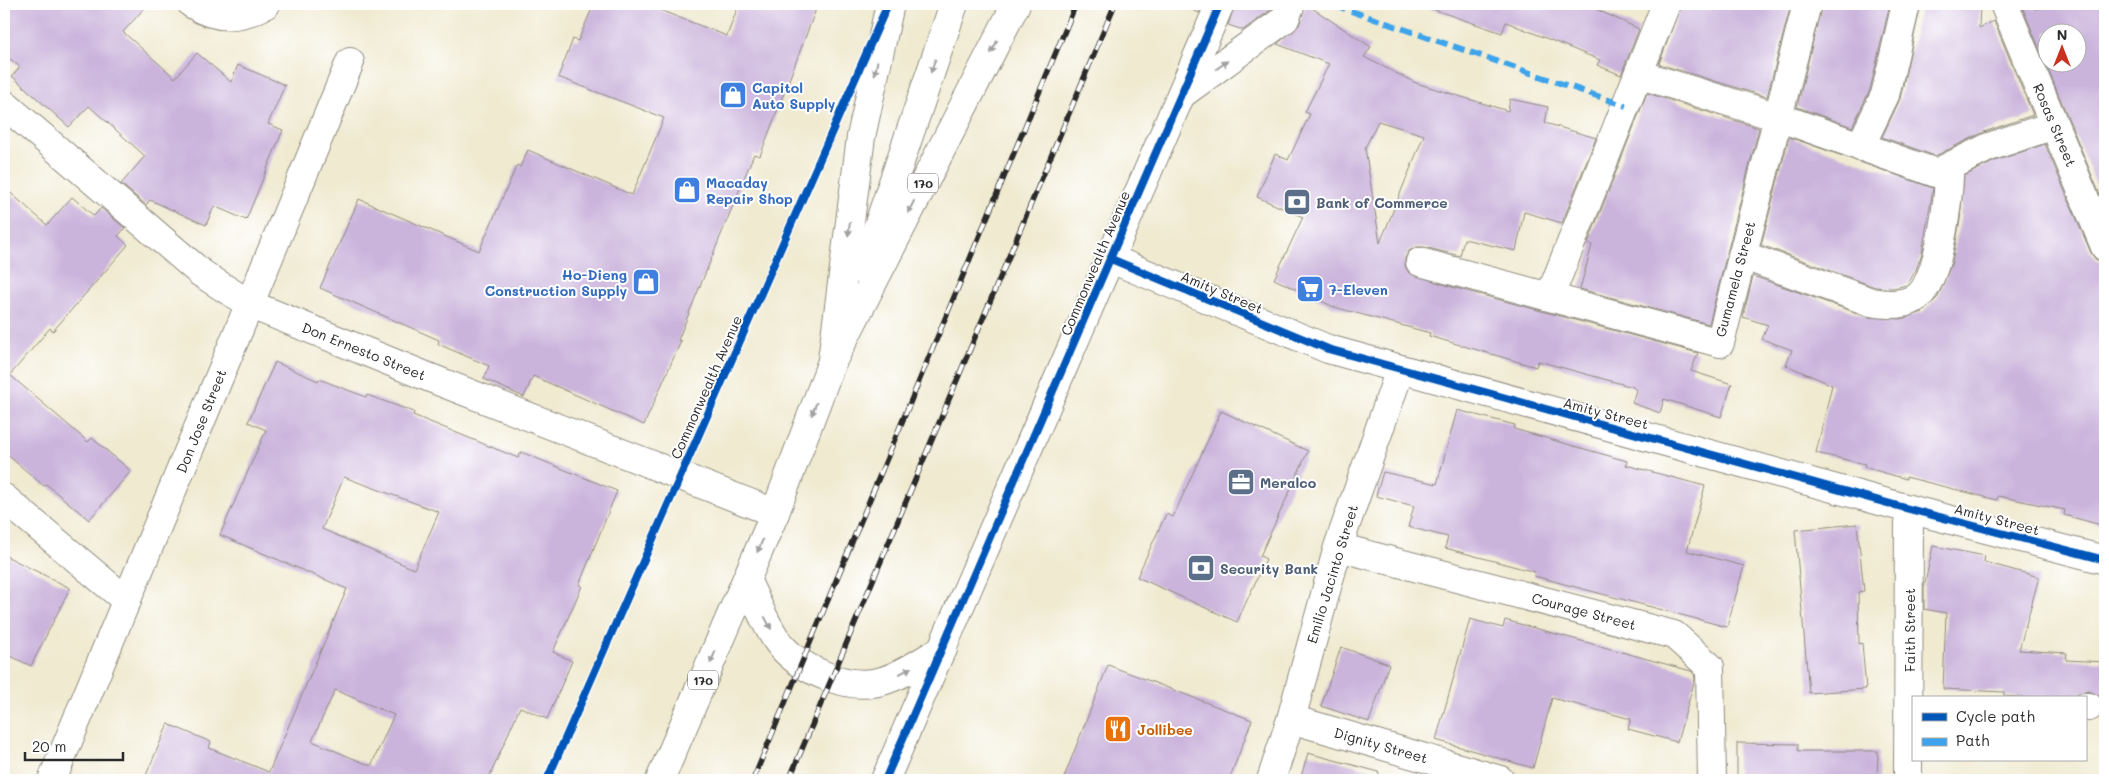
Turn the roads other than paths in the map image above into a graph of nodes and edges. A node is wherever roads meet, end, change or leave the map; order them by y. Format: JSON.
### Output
{"nodes":[{"id":1,"x":192,"y":4,"type":"edge"},
{"id":2,"x":266,"y":4,"type":"edge"},
{"id":3,"x":890,"y":4,"type":"edge"},
{"id":4,"x":954,"y":4,"type":"edge"},
{"id":5,"x":1016,"y":4,"type":"edge"},
{"id":6,"x":1220,"y":4,"type":"edge"},
{"id":7,"x":1291,"y":4,"type":"edge"},
{"id":8,"x":1666,"y":4,"type":"edge"},
{"id":9,"x":1807,"y":4,"type":"edge"},
{"id":10,"x":1906,"y":4,"type":"edge"},
{"id":11,"x":2004,"y":4,"type":"edge"},
{"id":12,"x":350,"y":62,"type":"dead end"},
{"id":13,"x":1638,"y":74,"type":"junction"},
{"id":14,"x":1182,"y":94,"type":"junction"},
{"id":15,"x":4,"y":104,"type":"edge"},
{"id":16,"x":1778,"y":117,"type":"junction"},
{"id":17,"x":2054,"y":125,"type":"junction"},
{"id":18,"x":1860,"y":147,"type":"junction"},
{"id":19,"x":1949,"y":168,"type":"junction"},
{"id":20,"x":2105,"y":247,"type":"edge"},
{"id":21,"x":1742,"y":255,"type":"junction"},
{"id":22,"x":1111,"y":259,"type":"junction"},
{"id":23,"x":1420,"y":262,"type":"dead end"},
{"id":24,"x":1550,"y":296,"type":"junction"},
{"id":25,"x":249,"y":304,"type":"junction"},
{"id":26,"x":831,"y":364,"type":"junction"},
{"id":27,"x":1400,"y":370,"type":"junction"},
{"id":28,"x":4,"y":498,"type":"edge"},
{"id":29,"x":1909,"y":509,"type":"junction"},
{"id":30,"x":775,"y":513,"type":"junction"},
{"id":31,"x":1338,"y":547,"type":"junction"},
{"id":32,"x":2105,"y":560,"type":"edge"},
{"id":33,"x":746,"y":580,"type":"junction"},
{"id":34,"x":126,"y":601,"type":"junction"},
{"id":35,"x":943,"y":649,"type":"junction"},
{"id":36,"x":1911,"y":705,"type":"edge"},
{"id":37,"x":1291,"y":719,"type":"junction"},
{"id":38,"x":52,"y":780,"type":"edge"},
{"id":39,"x":660,"y":780,"type":"edge"},
{"id":40,"x":885,"y":780,"type":"edge"},
{"id":41,"x":1270,"y":780,"type":"edge"},
{"id":42,"x":1500,"y":780,"type":"edge"},
{"id":43,"x":1712,"y":780,"type":"edge"},
{"id":44,"x":1908,"y":780,"type":"edge"}],
"edges":[{"from":1,"to":2,"type":"street"},
{"from":3,"to":26,"type":"street","number":"170","one_way":true},
{"from":4,"to":26,"type":"street","one_way":true},
{"from":5,"to":26,"type":"street","number":"170","one_way":true},
{"from":6,"to":14,"type":"street","name":"Commonwealth Avenue"},
{"from":14,"to":7,"type":"street","one_way":true},
{"from":8,"to":13,"type":"street"},
{"from":9,"to":16,"type":"street","name":"Gumamela Street"},
{"from":10,"to":18,"type":"street"},
{"from":11,"to":17,"type":"street","name":"Rosas Street"},
{"from":12,"to":25,"type":"street","name":"Don Jose Street"},
{"from":13,"to":16,"type":"street"},
{"from":13,"to":24,"type":"street"},
{"from":14,"to":22,"type":"street","name":"Commonwealth Avenue"},
{"from":15,"to":25,"type":"street","name":"Don Ernesto Street"},
{"from":16,"to":18,"type":"street"},
{"from":16,"to":21,"type":"street","name":"Gumamela Street"},
{"from":17,"to":19,"type":"street"},
{"from":17,"to":20,"type":"street","name":"Rosas Street"},
{"from":18,"to":19,"type":"street"},
{"from":19,"to":21,"type":"street"},
{"from":21,"to":24,"type":"street","name":"Gumamela Street"},
{"from":22,"to":27,"type":"street","name":"Amity Street"},
{"from":22,"to":35,"type":"street","name":"Commonwealth Avenue"},
{"from":23,"to":24,"type":"street","name":"Gumamela Street"},
{"from":25,"to":30,"type":"street","name":"Don Ernesto Street"},
{"from":25,"to":34,"type":"street","name":"Don Jose Street"},
{"from":26,"to":30,"type":"street","number":"170","one_way":true},
{"from":27,"to":29,"type":"street","name":"Amity Street"},
{"from":27,"to":31,"type":"street","name":"Emilio Jacinto Street"},
{"from":28,"to":34,"type":"street"},
{"from":29,"to":32,"type":"street","name":"Amity Street"},
{"from":29,"to":36,"type":"street","name":"Faith Street"},
{"from":30,"to":33,"type":"street","number":"170","one_way":true},
{"from":31,"to":37,"type":"street","name":"Emilio Jacinto Street"},
{"from":31,"to":43,"type":"street","name":"Courage Street"},
{"from":33,"to":35,"type":"street","one_way":true},
{"from":33,"to":39,"type":"street","number":"170","one_way":true},
{"from":34,"to":38,"type":"street","name":"Don Jose Street"},
{"from":35,"to":40,"type":"street","name":"Commonwealth Avenue"},
{"from":36,"to":44,"type":"street","name":"Faith Street"},
{"from":37,"to":41,"type":"street","name":"Emilio Jacinto Street"},
{"from":37,"to":42,"type":"street","name":"Dignity Street"}]}
